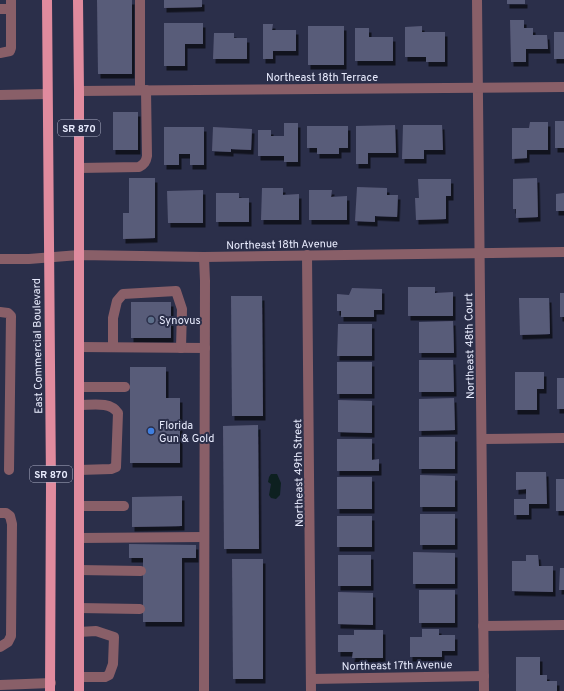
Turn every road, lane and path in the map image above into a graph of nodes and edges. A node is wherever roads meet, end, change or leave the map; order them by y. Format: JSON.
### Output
{"nodes":[{"id":1,"x":47,"y":0,"type":"edge"},
{"id":2,"x":78,"y":0,"type":"edge"},
{"id":3,"x":140,"y":0,"type":"edge"},
{"id":4,"x":478,"y":0,"type":"edge"},
{"id":5,"x":11,"y":4,"type":"edge"},
{"id":6,"x":0,"y":9,"type":"edge"},
{"id":7,"x":0,"y":54,"type":"edge"},
{"id":8,"x":564,"y":87,"type":"edge"},
{"id":9,"x":478,"y":88,"type":"junction"},
{"id":10,"x":143,"y":90,"type":"junction"},
{"id":11,"x":79,"y":91,"type":"junction"},
{"id":12,"x":47,"y":94,"type":"junction"},
{"id":13,"x":0,"y":95,"type":"edge"},
{"id":14,"x":79,"y":168,"type":"junction"},
{"id":15,"x":564,"y":252,"type":"edge"},
{"id":16,"x":480,"y":253,"type":"junction"},
{"id":17,"x":79,"y":255,"type":"junction"},
{"id":18,"x":308,"y":255,"type":"junction"},
{"id":19,"x":204,"y":257,"type":"junction"},
{"id":20,"x":49,"y":258,"type":"junction"},
{"id":21,"x":0,"y":259,"type":"edge"},
{"id":22,"x":0,"y":312,"type":"edge"},
{"id":23,"x":79,"y":347,"type":"junction"},
{"id":24,"x":113,"y":347,"type":"junction"},
{"id":25,"x":180,"y":348,"type":"junction"},
{"id":26,"x":205,"y":348,"type":"junction"},
{"id":27,"x":5,"y":376,"type":"edge"},
{"id":28,"x":79,"y":387,"type":"junction"},
{"id":29,"x":125,"y":387,"type":"dead end"},
{"id":30,"x":79,"y":405,"type":"junction"},
{"id":31,"x":564,"y":438,"type":"edge"},
{"id":32,"x":482,"y":439,"type":"junction"},
{"id":33,"x":9,"y":470,"type":"dead end"},
{"id":34,"x":79,"y":470,"type":"junction"},
{"id":35,"x":79,"y":506,"type":"junction"},
{"id":36,"x":124,"y":506,"type":"dead end"},
{"id":37,"x":0,"y":514,"type":"edge"},
{"id":38,"x":204,"y":537,"type":"junction"},
{"id":39,"x":79,"y":538,"type":"junction"},
{"id":40,"x":79,"y":570,"type":"junction"},
{"id":41,"x":141,"y":571,"type":"dead end"},
{"id":42,"x":79,"y":608,"type":"junction"},
{"id":43,"x":140,"y":609,"type":"dead end"},
{"id":44,"x":564,"y":625,"type":"edge"},
{"id":45,"x":483,"y":626,"type":"junction"},
{"id":46,"x":79,"y":632,"type":"junction"},
{"id":47,"x":0,"y":647,"type":"edge"},
{"id":48,"x":484,"y":676,"type":"junction"},
{"id":49,"x":79,"y":677,"type":"junction"},
{"id":50,"x":311,"y":679,"type":"junction"},
{"id":51,"x":6,"y":687,"type":"edge"},
{"id":52,"x":50,"y":687,"type":"edge"},
{"id":53,"x":79,"y":691,"type":"edge"},
{"id":54,"x":204,"y":691,"type":"edge"},
{"id":55,"x":311,"y":691,"type":"edge"},
{"id":56,"x":484,"y":691,"type":"edge"}],
"edges":[{"from":1,"to":12,"type":"main road","name":"East Commercial Boulevard","number":"SR 870"},
{"from":2,"to":11,"type":"main road","number":"SR 870"},
{"from":3,"to":10,"type":"street"},
{"from":4,"to":9,"type":"street","name":"Northeast 48th Court"},
{"from":5,"to":6,"type":"street"},
{"from":5,"to":7,"type":"street"},
{"from":8,"to":9,"type":"street","name":"Northeast 18th Terrace"},
{"from":9,"to":10,"type":"street","name":"Northeast 18th Terrace"},
{"from":9,"to":16,"type":"street","name":"Northeast 48th Court"},
{"from":10,"to":11,"type":"street","name":"Northeast 18th Terrace"},
{"from":10,"to":14,"type":"street"},
{"from":11,"to":14,"type":"main road","number":"SR 870"},
{"from":12,"to":13,"type":"street"},
{"from":12,"to":20,"type":"main road","name":"East Commercial Boulevard","number":"SR 870"},
{"from":14,"to":17,"type":"main road","number":"SR 870"},
{"from":15,"to":16,"type":"street","name":"Northeast 18th Avenue"},
{"from":16,"to":18,"type":"street","name":"Northeast 18th Avenue"},
{"from":16,"to":32,"type":"street","name":"Northeast 48th Court"},
{"from":17,"to":19,"type":"street","name":"Northeast 18th Avenue"},
{"from":17,"to":20,"type":"street","name":"Northeast 18th Avenue"},
{"from":17,"to":23,"type":"main road","number":"SR 870"},
{"from":18,"to":19,"type":"street","name":"Northeast 18th Avenue"},
{"from":18,"to":50,"type":"street","name":"Northeast 49th Street"},
{"from":19,"to":26,"type":"street"},
{"from":20,"to":21,"type":"street","name":"Northeast 18th Avenue"},
{"from":20,"to":52,"type":"main road","name":"East Commercial Boulevard","number":"SR 870"},
{"from":22,"to":27,"type":"street"},
{"from":23,"to":24,"type":"street"},
{"from":23,"to":28,"type":"main road","number":"SR 870"},
{"from":24,"to":25,"type":"street"},
{"from":24,"to":25,"type":"street"},
{"from":25,"to":26,"type":"street"},
{"from":26,"to":38,"type":"street"},
{"from":27,"to":33,"type":"street"},
{"from":28,"to":29,"type":"street"},
{"from":28,"to":30,"type":"main road","number":"SR 870"},
{"from":30,"to":34,"type":"main road","number":"SR 870"},
{"from":30,"to":34,"type":"street"},
{"from":31,"to":32,"type":"street"},
{"from":32,"to":45,"type":"street","name":"Northeast 48th Court"},
{"from":34,"to":35,"type":"main road","number":"SR 870"},
{"from":35,"to":36,"type":"street"},
{"from":35,"to":39,"type":"main road","number":"SR 870"},
{"from":37,"to":47,"type":"street"},
{"from":38,"to":39,"type":"street"},
{"from":38,"to":54,"type":"street"},
{"from":39,"to":40,"type":"main road","number":"SR 870"},
{"from":40,"to":41,"type":"street"},
{"from":40,"to":42,"type":"main road","number":"SR 870"},
{"from":42,"to":43,"type":"street"},
{"from":42,"to":46,"type":"main road","number":"SR 870"},
{"from":44,"to":45,"type":"street"},
{"from":45,"to":48,"type":"street","name":"Northeast 48th Court"},
{"from":46,"to":49,"type":"main road","number":"SR 870"},
{"from":46,"to":49,"type":"street"},
{"from":48,"to":50,"type":"street","name":"Northeast 17th Avenue"},
{"from":48,"to":56,"type":"street","name":"Northeast 48th Court"},
{"from":49,"to":53,"type":"main road","number":"SR 870"},
{"from":50,"to":55,"type":"street","name":"Northeast 49th Street"},
{"from":51,"to":52,"type":"street"}]}
